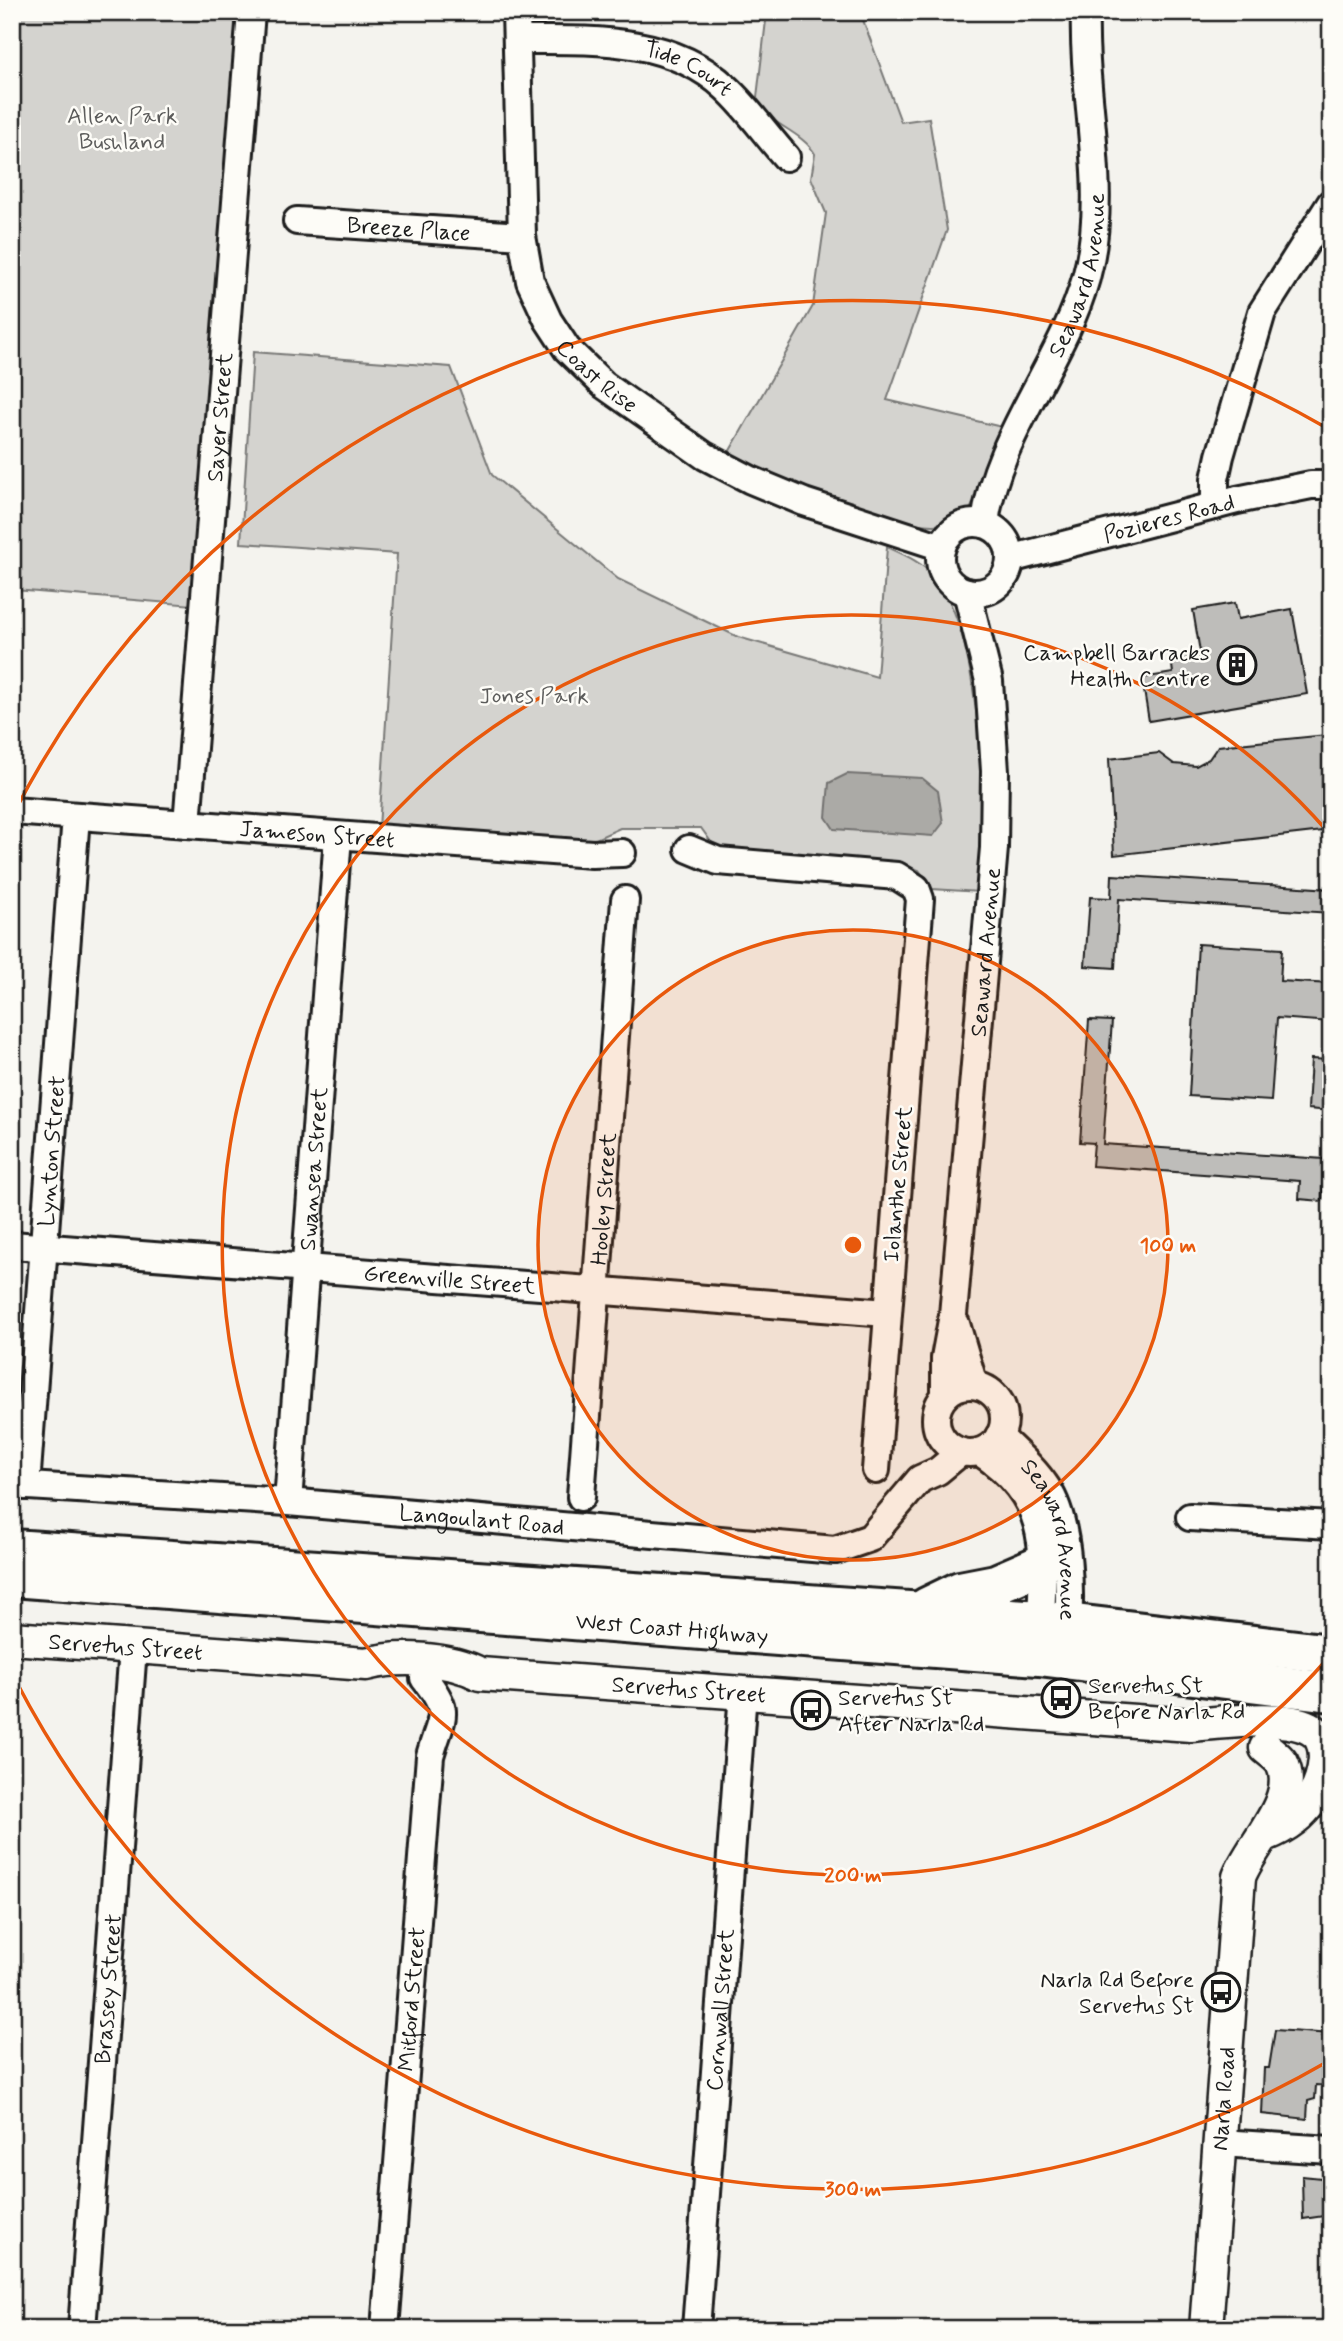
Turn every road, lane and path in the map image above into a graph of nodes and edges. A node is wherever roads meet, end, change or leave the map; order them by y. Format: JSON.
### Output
{"nodes":[{"id":1,"x":251,"y":12,"type":"edge"},
{"id":2,"x":516,"y":12,"type":"edge"},
{"id":3,"x":1085,"y":12,"type":"edge"},
{"id":4,"x":517,"y":40,"type":"junction"},
{"id":5,"x":786,"y":157,"type":"dead end"},
{"id":6,"x":1331,"y":203,"type":"edge"},
{"id":7,"x":297,"y":221,"type":"dead end"},
{"id":8,"x":522,"y":236,"type":"junction"},
{"id":9,"x":1331,"y":485,"type":"edge"},
{"id":10,"x":1215,"y":506,"type":"junction"},
{"id":11,"x":985,"y":524,"type":"junction"},
{"id":12,"x":942,"y":547,"type":"junction"},
{"id":13,"x":1010,"y":559,"type":"junction"},
{"id":14,"x":967,"y":592,"type":"junction"},
{"id":15,"x":12,"y":811,"type":"edge"},
{"id":16,"x":76,"y":816,"type":"junction"},
{"id":17,"x":187,"y":824,"type":"junction"},
{"id":18,"x":338,"y":835,"type":"junction"},
{"id":19,"x":689,"y":849,"type":"dead end"},
{"id":20,"x":622,"y":853,"type":"dead end"},
{"id":21,"x":625,"y":900,"type":"dead end"},
{"id":22,"x":12,"y":1245,"type":"edge"},
{"id":23,"x":44,"y":1248,"type":"junction"},
{"id":24,"x":305,"y":1266,"type":"junction"},
{"id":25,"x":595,"y":1291,"type":"junction"},
{"id":26,"x":887,"y":1313,"type":"junction"},
{"id":27,"x":954,"y":1315,"type":"junction"},
{"id":28,"x":974,"y":1385,"type":"junction"},
{"id":29,"x":945,"y":1396,"type":"junction"},
{"id":30,"x":937,"y":1429,"type":"junction"},
{"id":31,"x":980,"y":1447,"type":"junction"},
{"id":32,"x":876,"y":1470,"type":"dead end"},
{"id":33,"x":920,"y":1479,"type":"junction"},
{"id":34,"x":19,"y":1485,"type":"edge"},
{"id":35,"x":581,"y":1497,"type":"dead end"},
{"id":36,"x":288,"y":1502,"type":"junction"},
{"id":37,"x":1190,"y":1517,"type":"dead end"},
{"id":38,"x":1331,"y":1525,"type":"edge"},
{"id":39,"x":12,"y":1549,"type":"edge"},
{"id":40,"x":1042,"y":1564,"type":"junction"},
{"id":41,"x":12,"y":1577,"type":"edge"},
{"id":42,"x":919,"y":1611,"type":"junction"},
{"id":43,"x":12,"y":1638,"type":"edge"},
{"id":44,"x":1054,"y":1639,"type":"junction"},
{"id":45,"x":133,"y":1648,"type":"junction"},
{"id":46,"x":1331,"y":1654,"type":"edge"},
{"id":47,"x":366,"y":1664,"type":"junction"},
{"id":48,"x":480,"y":1674,"type":"junction"},
{"id":49,"x":424,"y":1678,"type":"junction"},
{"id":50,"x":743,"y":1692,"type":"junction"},
{"id":51,"x":1331,"y":1692,"type":"edge"},
{"id":52,"x":1191,"y":1725,"type":"junction"},
{"id":53,"x":1266,"y":1748,"type":"junction"},
{"id":54,"x":1328,"y":1756,"type":"edge"},
{"id":55,"x":1265,"y":1835,"type":"junction"},
{"id":56,"x":1220,"y":2143,"type":"junction"},
{"id":57,"x":1331,"y":2150,"type":"edge"},
{"id":58,"x":82,"y":2329,"type":"edge"},
{"id":59,"x":385,"y":2329,"type":"edge"},
{"id":60,"x":696,"y":2329,"type":"edge"},
{"id":61,"x":1206,"y":2329,"type":"edge"}],
"edges":[{"from":1,"to":17,"type":"street","name":"Sayer Street"},
{"from":2,"to":4,"type":"street","name":"Coast Rise"},
{"from":3,"to":11,"type":"street","name":"Seaward Avenue"},
{"from":4,"to":5,"type":"street","name":"Tide Court"},
{"from":4,"to":8,"type":"street","name":"Coast Rise"},
{"from":6,"to":10,"type":"street"},
{"from":7,"to":8,"type":"street","name":"Breeze Place"},
{"from":8,"to":12,"type":"street","name":"Coast Rise"},
{"from":9,"to":10,"type":"street","name":"Pozieres Road"},
{"from":10,"to":13,"type":"street","name":"Pozieres Road"},
{"from":11,"to":12,"type":"street"},
{"from":11,"to":13,"type":"street"},
{"from":12,"to":14,"type":"street"},
{"from":13,"to":14,"type":"street"},
{"from":14,"to":27,"type":"street","name":"Seaward Avenue"},
{"from":15,"to":16,"type":"street","name":"Jameson Street"},
{"from":16,"to":17,"type":"street","name":"Jameson Street"},
{"from":16,"to":23,"type":"street","name":"Lynton Street"},
{"from":17,"to":18,"type":"street","name":"Jameson Street"},
{"from":18,"to":20,"type":"street","name":"Jameson Street"},
{"from":18,"to":24,"type":"street","name":"Swansea Street"},
{"from":19,"to":26,"type":"street","name":"Iolanthe Street"},
{"from":21,"to":25,"type":"street","name":"Hooley Street"},
{"from":22,"to":23,"type":"street","name":"Greenville Street"},
{"from":23,"to":24,"type":"street","name":"Greenville Street"},
{"from":23,"to":34,"type":"street","name":"Lynton Street"},
{"from":24,"to":25,"type":"street","name":"Greenville Street"},
{"from":24,"to":36,"type":"street","name":"Swansea Street"},
{"from":25,"to":26,"type":"street","name":"Greenville Street"},
{"from":25,"to":35,"type":"street","name":"Hooley Street"},
{"from":26,"to":32,"type":"street","name":"Iolanthe Street"},
{"from":27,"to":28,"type":"street","name":"Seaward Avenue"},
{"from":27,"to":29,"type":"street","name":"Seaward Avenue"},
{"from":28,"to":29,"type":"street"},
{"from":28,"to":31,"type":"street"},
{"from":29,"to":30,"type":"street"},
{"from":30,"to":31,"type":"street"},
{"from":30,"to":33,"type":"street","name":"Langoulant Road"},
{"from":31,"to":33,"type":"street","name":"Langoulant Road"},
{"from":31,"to":40,"type":"street","name":"Seaward Avenue"},
{"from":31,"to":44,"type":"street","name":"Seaward Avenue"},
{"from":33,"to":36,"type":"street","name":"Langoulant Road"},
{"from":34,"to":36,"type":"street","name":"Langoulant Road"},
{"from":37,"to":38,"type":"street"},
{"from":39,"to":42,"type":"highway","name":"West Coast Highway"},
{"from":40,"to":42,"type":"highway"},
{"from":40,"to":44,"type":"street","name":"Seaward Avenue"},
{"from":41,"to":44,"type":"highway","name":"West Coast Highway"},
{"from":42,"to":44,"type":"highway","name":"West Coast Highway"},
{"from":43,"to":45,"type":"street","name":"Servetus Street"},
{"from":44,"to":46,"type":"highway","name":"West Coast Highway"},
{"from":44,"to":51,"type":"highway","name":"West Coast Highway"},
{"from":45,"to":47,"type":"street","name":"Servetus Street"},
{"from":45,"to":58,"type":"street","name":"Brassey Street"},
{"from":47,"to":48,"type":"street","name":"Servetus Street"},
{"from":47,"to":49,"type":"street","name":"Servetus Street"},
{"from":48,"to":49,"type":"street","name":"Servetus Street"},
{"from":48,"to":50,"type":"street","name":"Servetus Street"},
{"from":49,"to":59,"type":"street","name":"Mitford Street"},
{"from":50,"to":52,"type":"street","name":"Servetus Street"},
{"from":50,"to":60,"type":"street","name":"Cornwall Street"},
{"from":52,"to":53,"type":"street","name":"Servetus Street"},
{"from":52,"to":54,"type":"street","name":"Servetus Street"},
{"from":53,"to":54,"type":"street","name":"Servetus Street"},
{"from":53,"to":55,"type":"street","name":"Narla Road"},
{"from":54,"to":55,"type":"street","name":"Narla Road"},
{"from":55,"to":56,"type":"street","name":"Narla Road"},
{"from":56,"to":57,"type":"street"},
{"from":56,"to":61,"type":"street","name":"Narla Road"}]}
